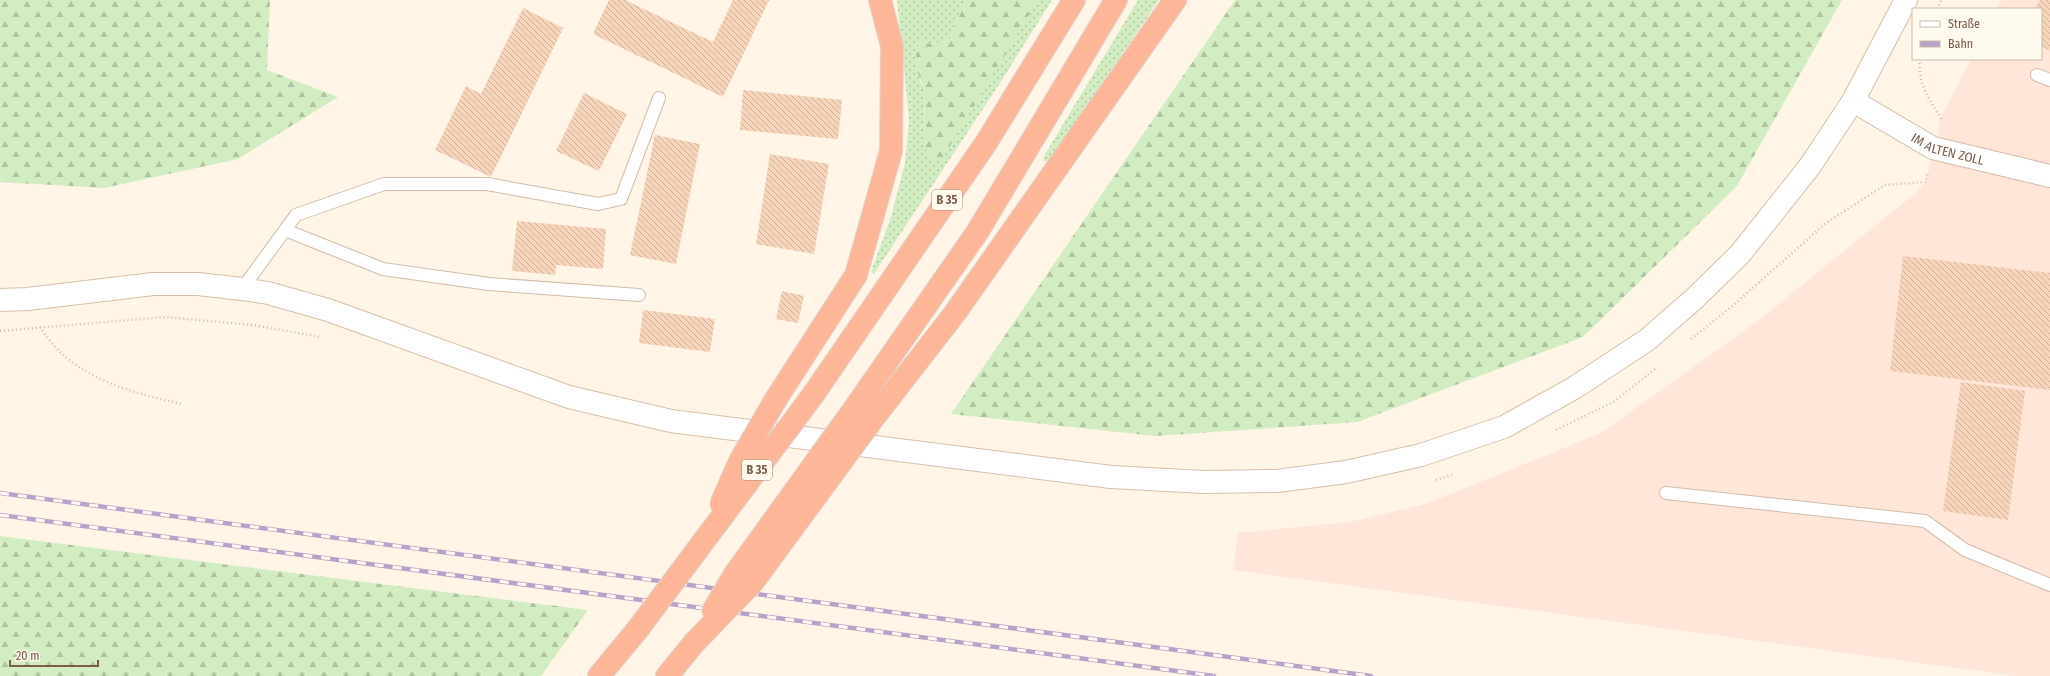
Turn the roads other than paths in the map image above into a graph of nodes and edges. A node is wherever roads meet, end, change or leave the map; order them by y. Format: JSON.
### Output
{"nodes":[{"id":1,"x":880,"y":0,"type":"edge"},
{"id":2,"x":1074,"y":0,"type":"edge"},
{"id":3,"x":1116,"y":0,"type":"edge"},
{"id":4,"x":1175,"y":0,"type":"edge"},
{"id":5,"x":1906,"y":0,"type":"edge"},
{"id":6,"x":2037,"y":75,"type":"dead end"},
{"id":7,"x":2050,"y":80,"type":"edge"},
{"id":8,"x":659,"y":98,"type":"dead end"},
{"id":9,"x":1853,"y":101,"type":"junction"},
{"id":10,"x":2050,"y":176,"type":"edge"},
{"id":11,"x":285,"y":230,"type":"junction"},
{"id":12,"x":242,"y":289,"type":"junction"},
{"id":13,"x":639,"y":295,"type":"dead end"},
{"id":14,"x":0,"y":300,"type":"edge"},
{"id":15,"x":862,"y":416,"type":"junction"},
{"id":16,"x":1666,"y":492,"type":"dead end"},
{"id":17,"x":702,"y":545,"type":"junction"},
{"id":18,"x":2050,"y":584,"type":"edge"},
{"id":19,"x":599,"y":676,"type":"edge"},
{"id":20,"x":667,"y":676,"type":"edge"}],
"edges":[{"from":1,"to":17,"type":"highway","bridge":true},
{"from":2,"to":17,"type":"highway","number":"B 35","bridge":true},
{"from":3,"to":15,"type":"highway"},
{"from":4,"to":15,"type":"highway"},
{"from":5,"to":9,"type":"main road"},
{"from":6,"to":7,"type":"lane"},
{"from":8,"to":11,"type":"lane"},
{"from":9,"to":10,"type":"main road","name":"IM ALTEN ZOLL"},
{"from":9,"to":12,"type":"main road"},
{"from":11,"to":12,"type":"lane"},
{"from":11,"to":13,"type":"lane"},
{"from":12,"to":14,"type":"main road"},
{"from":15,"to":20,"type":"highway","bridge":true},
{"from":16,"to":18,"type":"lane"},
{"from":17,"to":19,"type":"highway","number":"B 35","bridge":true}]}
